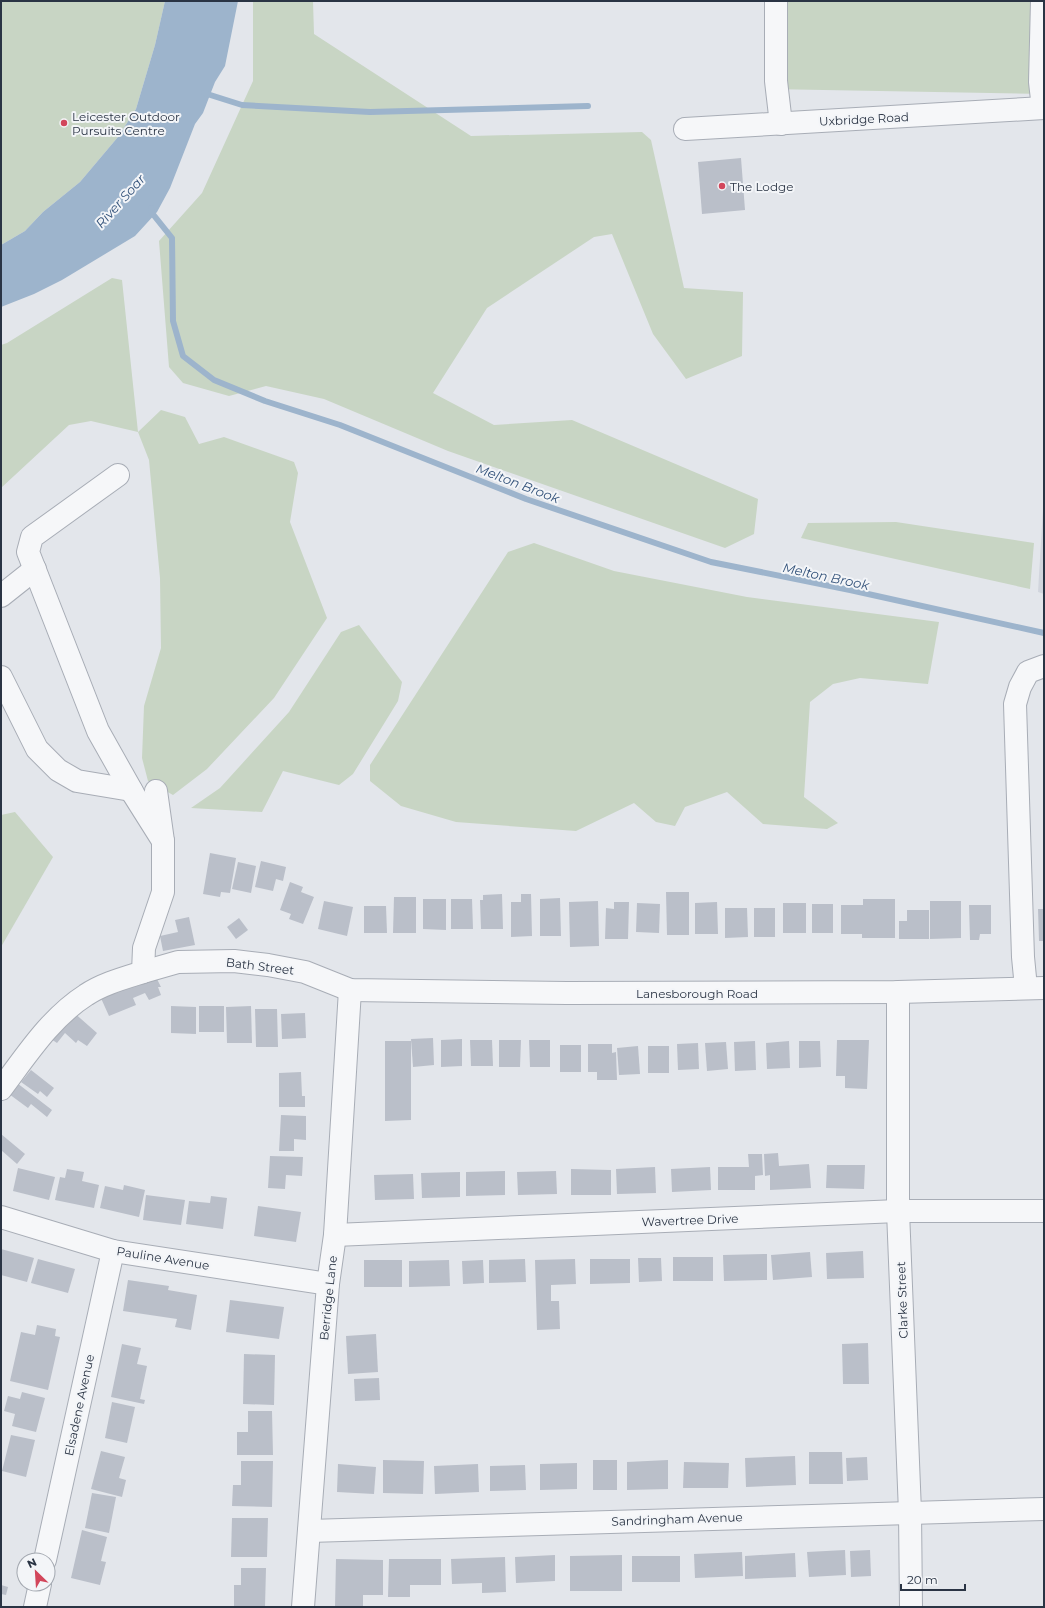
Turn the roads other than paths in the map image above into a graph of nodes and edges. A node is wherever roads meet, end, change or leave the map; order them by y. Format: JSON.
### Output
{"nodes":[{"id":1,"x":776,"y":1,"type":"edge"},
{"id":2,"x":1042,"y":1,"type":"edge"},
{"id":3,"x":1044,"y":108,"type":"edge"},
{"id":4,"x":781,"y":124,"type":"junction"},
{"id":5,"x":685,"y":129,"type":"dead end"},
{"id":6,"x":118,"y":475,"type":"dead end"},
{"id":7,"x":35,"y":569,"type":"junction"},
{"id":8,"x":1,"y":596,"type":"edge"},
{"id":9,"x":1044,"y":666,"type":"edge"},
{"id":10,"x":1,"y":677,"type":"edge"},
{"id":11,"x":131,"y":790,"type":"junction"},
{"id":12,"x":156,"y":791,"type":"dead end"},
{"id":13,"x":163,"y":841,"type":"junction"},
{"id":14,"x":143,"y":972,"type":"junction"},
{"id":15,"x":1035,"y":988,"type":"edge"},
{"id":16,"x":350,"y":990,"type":"junction"},
{"id":17,"x":898,"y":992,"type":"junction"},
{"id":18,"x":1,"y":1089,"type":"edge"},
{"id":19,"x":898,"y":1211,"type":"junction"},
{"id":20,"x":1044,"y":1211,"type":"edge"},
{"id":21,"x":1,"y":1217,"type":"edge"},
{"id":22,"x":335,"y":1235,"type":"junction"},
{"id":23,"x":113,"y":1251,"type":"junction"},
{"id":24,"x":328,"y":1284,"type":"junction"},
{"id":25,"x":1044,"y":1509,"type":"edge"},
{"id":26,"x":910,"y":1512,"type":"junction"},
{"id":27,"x":309,"y":1531,"type":"junction"},
{"id":28,"x":47,"y":1552,"type":"edge"},
{"id":29,"x":38,"y":1592,"type":"edge"},
{"id":30,"x":35,"y":1607,"type":"edge"},
{"id":31,"x":303,"y":1607,"type":"edge"},
{"id":32,"x":911,"y":1607,"type":"edge"}],
"edges":[{"from":1,"to":4,"type":"street"},
{"from":2,"to":3,"type":"street"},
{"from":3,"to":4,"type":"street","name":"Uxbridge Road"},
{"from":4,"to":5,"type":"street","name":"Uxbridge Road"},
{"from":6,"to":7,"type":"street"},
{"from":7,"to":8,"type":"street"},
{"from":7,"to":11,"type":"street"},
{"from":9,"to":15,"type":"street"},
{"from":10,"to":11,"type":"street"},
{"from":11,"to":13,"type":"street"},
{"from":12,"to":13,"type":"street"},
{"from":13,"to":14,"type":"street"},
{"from":14,"to":16,"type":"street","name":"Bath Street"},
{"from":14,"to":18,"type":"street","name":"Bath Street"},
{"from":15,"to":17,"type":"street","name":"Lanesborough Road"},
{"from":16,"to":17,"type":"street","name":"Lanesborough Road"},
{"from":16,"to":22,"type":"street","name":"Berridge Lane"},
{"from":17,"to":19,"type":"street","name":"Clarke Street"},
{"from":19,"to":20,"type":"street","name":"Wavertree Drive"},
{"from":19,"to":22,"type":"street","name":"Wavertree Drive"},
{"from":19,"to":26,"type":"street","name":"Clarke Street"},
{"from":21,"to":23,"type":"street","name":"Pauline Avenue"},
{"from":22,"to":24,"type":"street","name":"Berridge Lane"},
{"from":23,"to":24,"type":"street","name":"Pauline Avenue"},
{"from":23,"to":28,"type":"street","name":"Elsadene Avenue"},
{"from":24,"to":27,"type":"street","name":"Berridge Lane"},
{"from":25,"to":26,"type":"street","name":"Sandringham Avenue"},
{"from":26,"to":27,"type":"street","name":"Sandringham Avenue"},
{"from":26,"to":32,"type":"street","name":"Clarke Street"},
{"from":27,"to":31,"type":"street","name":"Berridge Lane"},
{"from":29,"to":30,"type":"street"}]}
